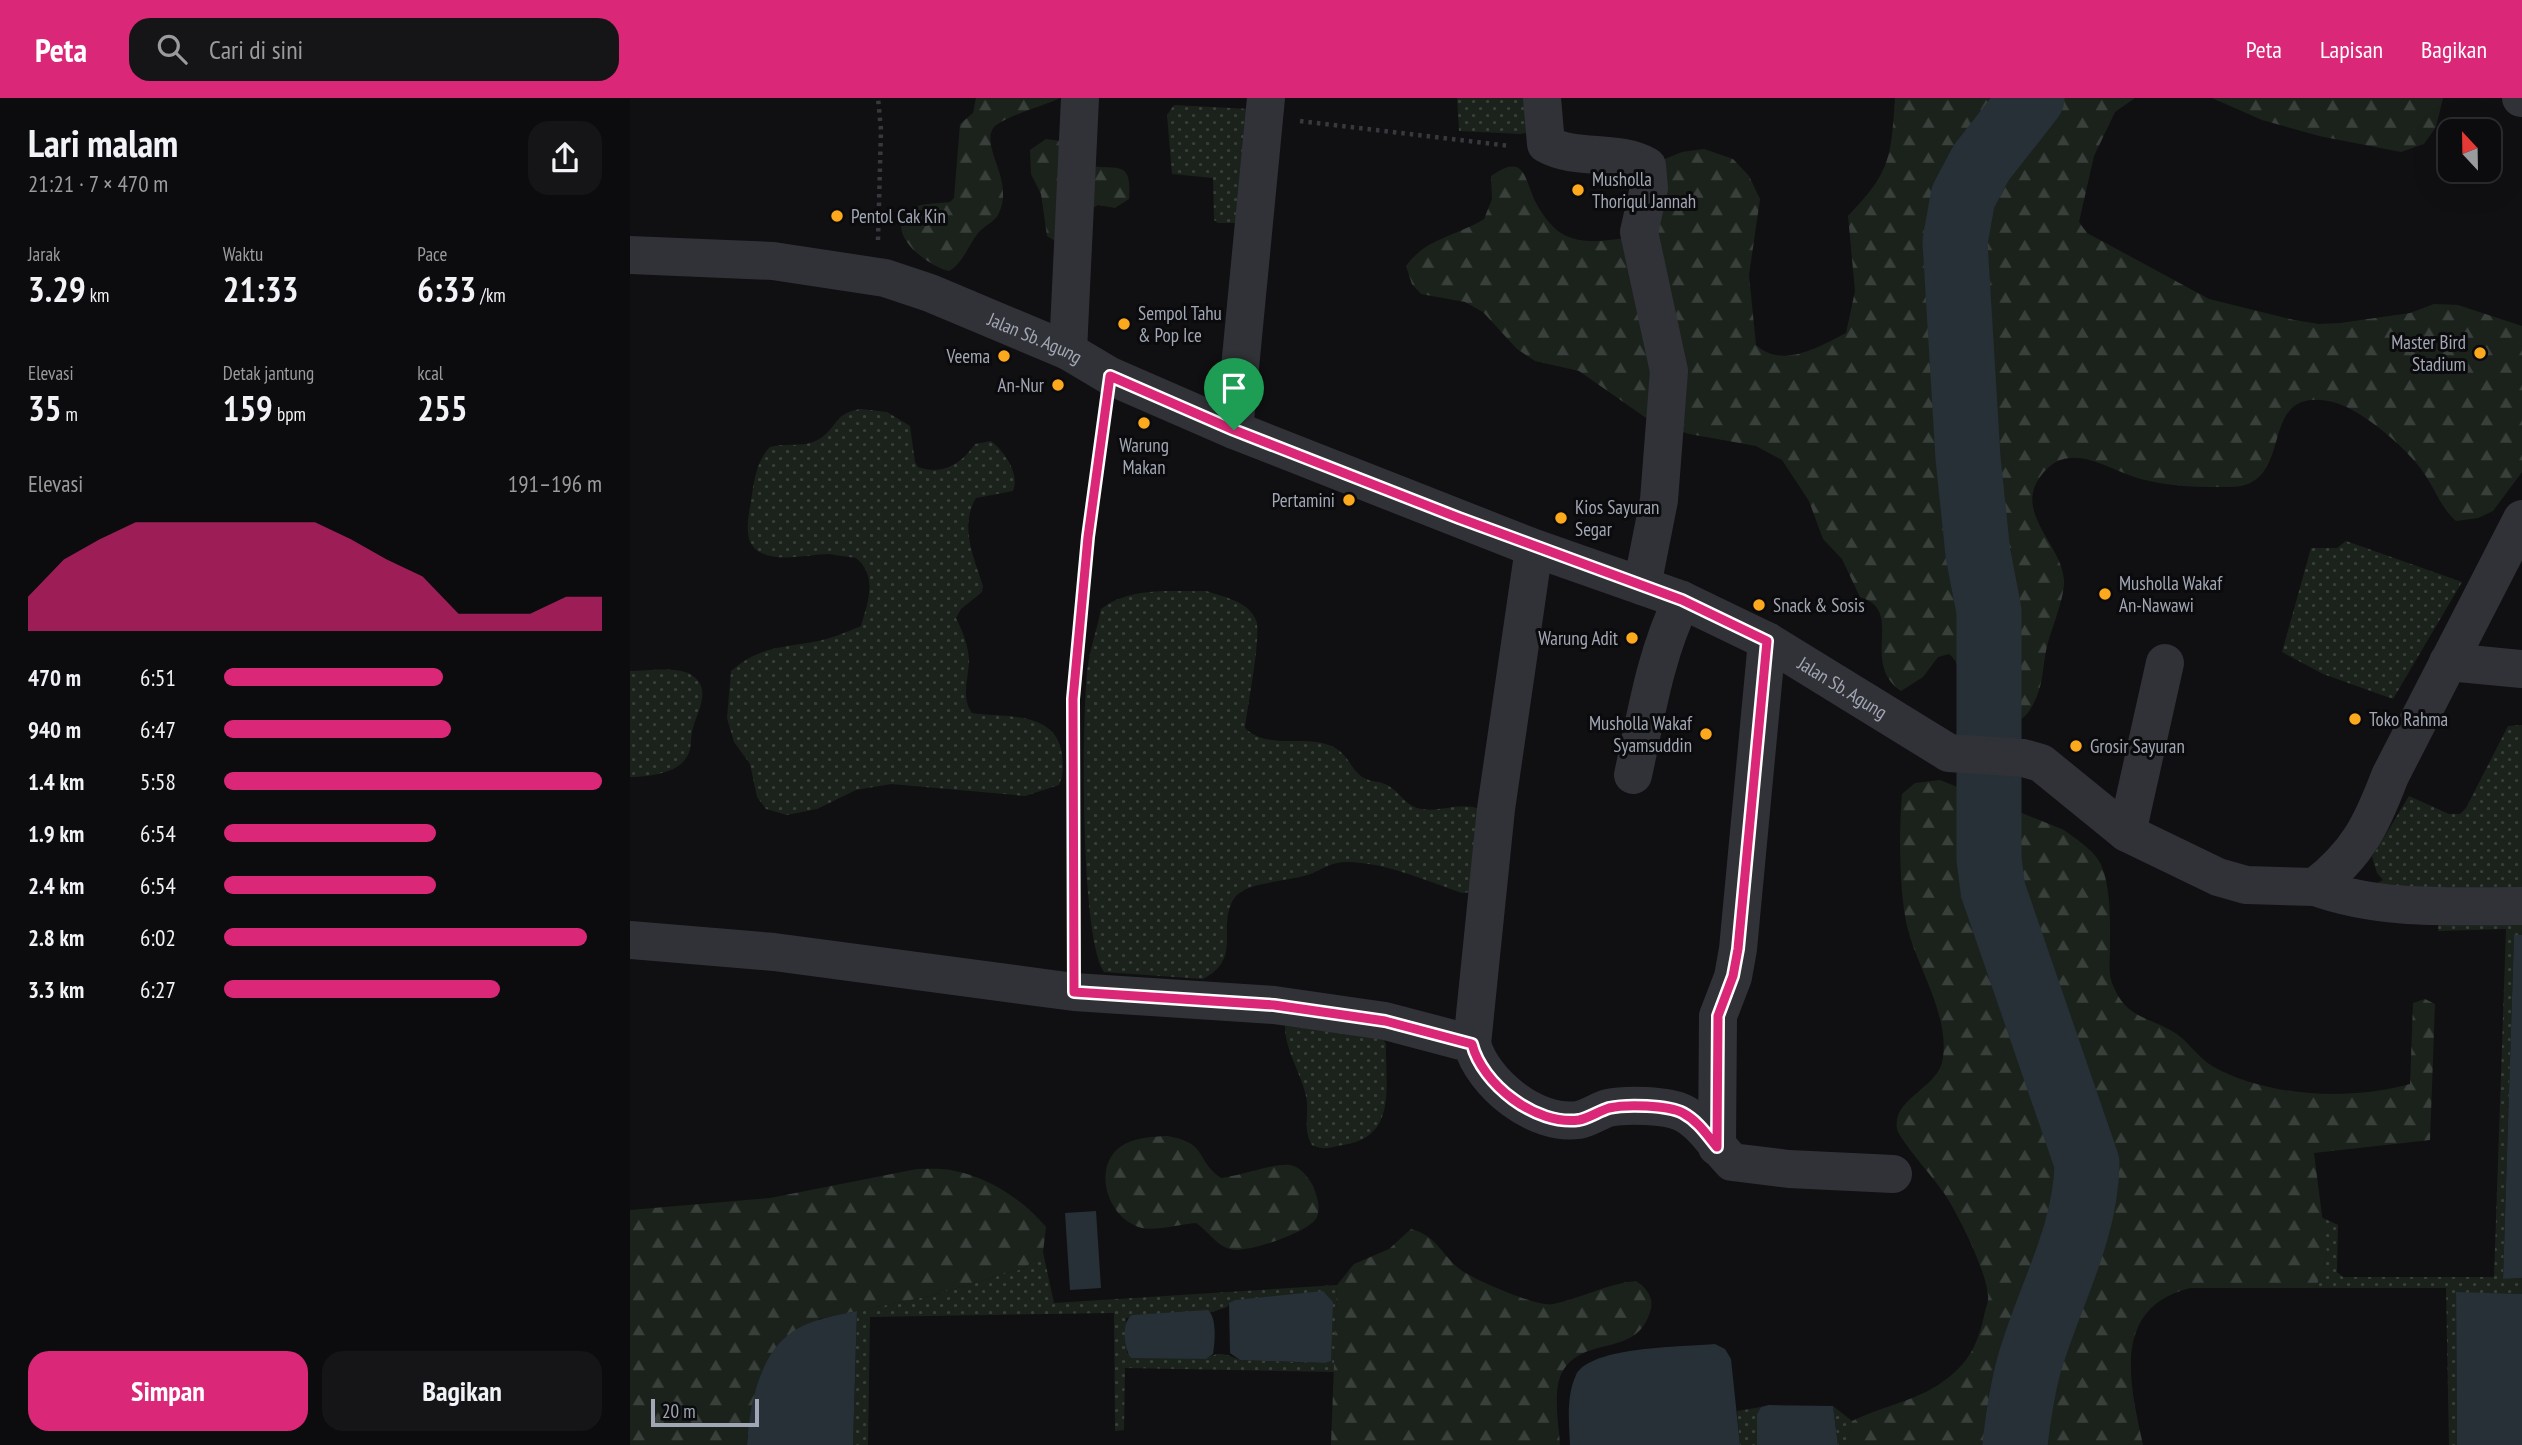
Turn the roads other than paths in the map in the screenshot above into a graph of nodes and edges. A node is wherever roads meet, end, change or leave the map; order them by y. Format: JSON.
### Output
{"nodes":[{"id":1,"x":1080,"y":98,"type":"edge"},
{"id":2,"x":1542,"y":98,"type":"edge"},
{"id":3,"x":1265,"y":107,"type":"edge"},
{"id":4,"x":630,"y":255,"type":"edge"},
{"id":5,"x":1068,"y":351,"type":"junction"},
{"id":6,"x":1234,"y":430,"type":"junction"},
{"id":7,"x":2517,"y":538,"type":"edge"},
{"id":8,"x":1534,"y":548,"type":"junction"},
{"id":9,"x":1642,"y":586,"type":"junction"},
{"id":10,"x":1682,"y":600,"type":"junction"},
{"id":11,"x":1767,"y":641,"type":"junction"},
{"id":12,"x":2448,"y":662,"type":"junction"},
{"id":13,"x":2165,"y":663,"type":"dead end"},
{"id":14,"x":2522,"y":669,"type":"edge"},
{"id":15,"x":1633,"y":775,"type":"dead end"},
{"id":16,"x":2127,"y":833,"type":"junction"},
{"id":17,"x":2315,"y":887,"type":"junction"},
{"id":18,"x":2522,"y":906,"type":"edge"},
{"id":19,"x":630,"y":940,"type":"edge"},
{"id":20,"x":1472,"y":1044,"type":"junction"},
{"id":21,"x":1717,"y":1147,"type":"junction"},
{"id":22,"x":1894,"y":1174,"type":"dead end"}],
"edges":[{"from":1,"to":5,"type":"street"},
{"from":2,"to":9,"type":"street"},
{"from":3,"to":6,"type":"street"},
{"from":4,"to":5,"type":"street","name":"Jalan Sb. Agung"},
{"from":5,"to":6,"type":"street","name":"Jalan Sb. Agung"},
{"from":6,"to":8,"type":"street","name":"Jalan Sb. Agung"},
{"from":7,"to":12,"type":"street"},
{"from":8,"to":9,"type":"street","name":"Jalan Sb. Agung"},
{"from":8,"to":20,"type":"street"},
{"from":9,"to":10,"type":"street","name":"Jalan Sb. Agung"},
{"from":10,"to":11,"type":"street","name":"Jalan Sb. Agung"},
{"from":10,"to":15,"type":"street"},
{"from":11,"to":16,"type":"street","name":"Jalan Sb. Agung"},
{"from":11,"to":21,"type":"street"},
{"from":12,"to":14,"type":"street"},
{"from":12,"to":17,"type":"street"},
{"from":13,"to":16,"type":"street"},
{"from":16,"to":17,"type":"street"},
{"from":17,"to":18,"type":"street"},
{"from":19,"to":20,"type":"street"},
{"from":20,"to":21,"type":"street"},
{"from":21,"to":22,"type":"street"}]}
